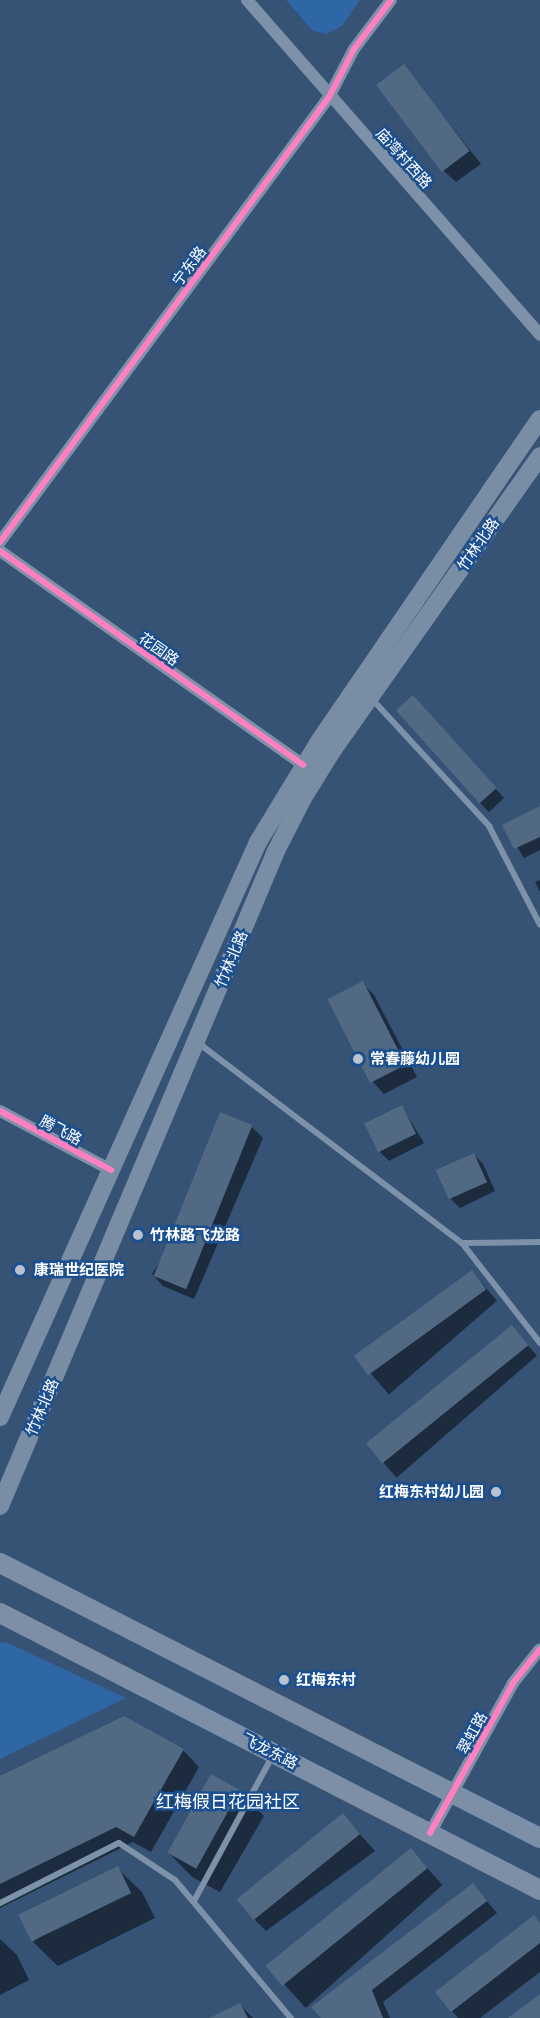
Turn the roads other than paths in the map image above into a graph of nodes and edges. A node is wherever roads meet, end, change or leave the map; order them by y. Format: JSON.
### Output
{"nodes":[{"id":1,"x":247,"y":0,"type":"edge"},
{"id":2,"x":391,"y":0,"type":"edge"},
{"id":3,"x":329,"y":97,"type":"junction"},
{"id":4,"x":540,"y":335,"type":"edge"},
{"id":5,"x":540,"y":419,"type":"edge"},
{"id":6,"x":540,"y":456,"type":"edge"},
{"id":7,"x":0,"y":542,"type":"edge"},
{"id":8,"x":0,"y":551,"type":"edge"},
{"id":9,"x":370,"y":697,"type":"junction"},
{"id":10,"x":303,"y":765,"type":"junction"},
{"id":11,"x":540,"y":925,"type":"edge"},
{"id":12,"x":196,"y":1042,"type":"junction"},
{"id":13,"x":0,"y":1111,"type":"edge"},
{"id":14,"x":111,"y":1170,"type":"junction"},
{"id":15,"x":540,"y":1242,"type":"edge"},
{"id":16,"x":462,"y":1243,"type":"junction"},
{"id":17,"x":540,"y":1343,"type":"edge"},
{"id":18,"x":0,"y":1417,"type":"edge"},
{"id":19,"x":0,"y":1506,"type":"edge"},
{"id":20,"x":0,"y":1563,"type":"edge"},
{"id":21,"x":0,"y":1613,"type":"edge"},
{"id":22,"x":540,"y":1649,"type":"edge"},
{"id":23,"x":274,"y":1753,"type":"junction"},
{"id":24,"x":452,"y":1793,"type":"junction"},
{"id":25,"x":430,"y":1833,"type":"junction"},
{"id":26,"x":540,"y":1838,"type":"edge"},
{"id":27,"x":540,"y":1890,"type":"edge"},
{"id":28,"x":194,"y":1901,"type":"junction"},
{"id":29,"x":0,"y":1903,"type":"edge"},
{"id":30,"x":291,"y":2018,"type":"edge"}],
"edges":[{"from":1,"to":3,"type":"street","name":"庙湾村西路"},
{"from":2,"to":3,"type":"street","name":"宁东路"},
{"from":3,"to":4,"type":"street","name":"庙湾村西路"},
{"from":3,"to":7,"type":"street","name":"宁东路"},
{"from":5,"to":10,"type":"main road","name":"竹林北路"},
{"from":6,"to":9,"type":"main road","name":"竹林北路"},
{"from":8,"to":10,"type":"street","name":"花园路"},
{"from":9,"to":11,"type":"lane"},
{"from":9,"to":12,"type":"main road","name":"竹林北路"},
{"from":10,"to":14,"type":"main road","name":"竹林北路"},
{"from":12,"to":16,"type":"lane"},
{"from":12,"to":19,"type":"main road","name":"竹林北路"},
{"from":13,"to":14,"type":"street","name":"腾飞路"},
{"from":14,"to":18,"type":"main road","name":"竹林北路"},
{"from":15,"to":16,"type":"lane"},
{"from":16,"to":17,"type":"lane"},
{"from":20,"to":24,"type":"main road"},
{"from":21,"to":23,"type":"main road","name":"飞龙东路"},
{"from":22,"to":24,"type":"street","name":"翠虹路"},
{"from":23,"to":25,"type":"main road","name":"飞龙东路"},
{"from":23,"to":28,"type":"lane"},
{"from":24,"to":25,"type":"street","name":"翠虹路"},
{"from":24,"to":26,"type":"main road"},
{"from":25,"to":27,"type":"main road","name":"飞龙东路"},
{"from":28,"to":29,"type":"lane"},
{"from":28,"to":30,"type":"lane"}]}
